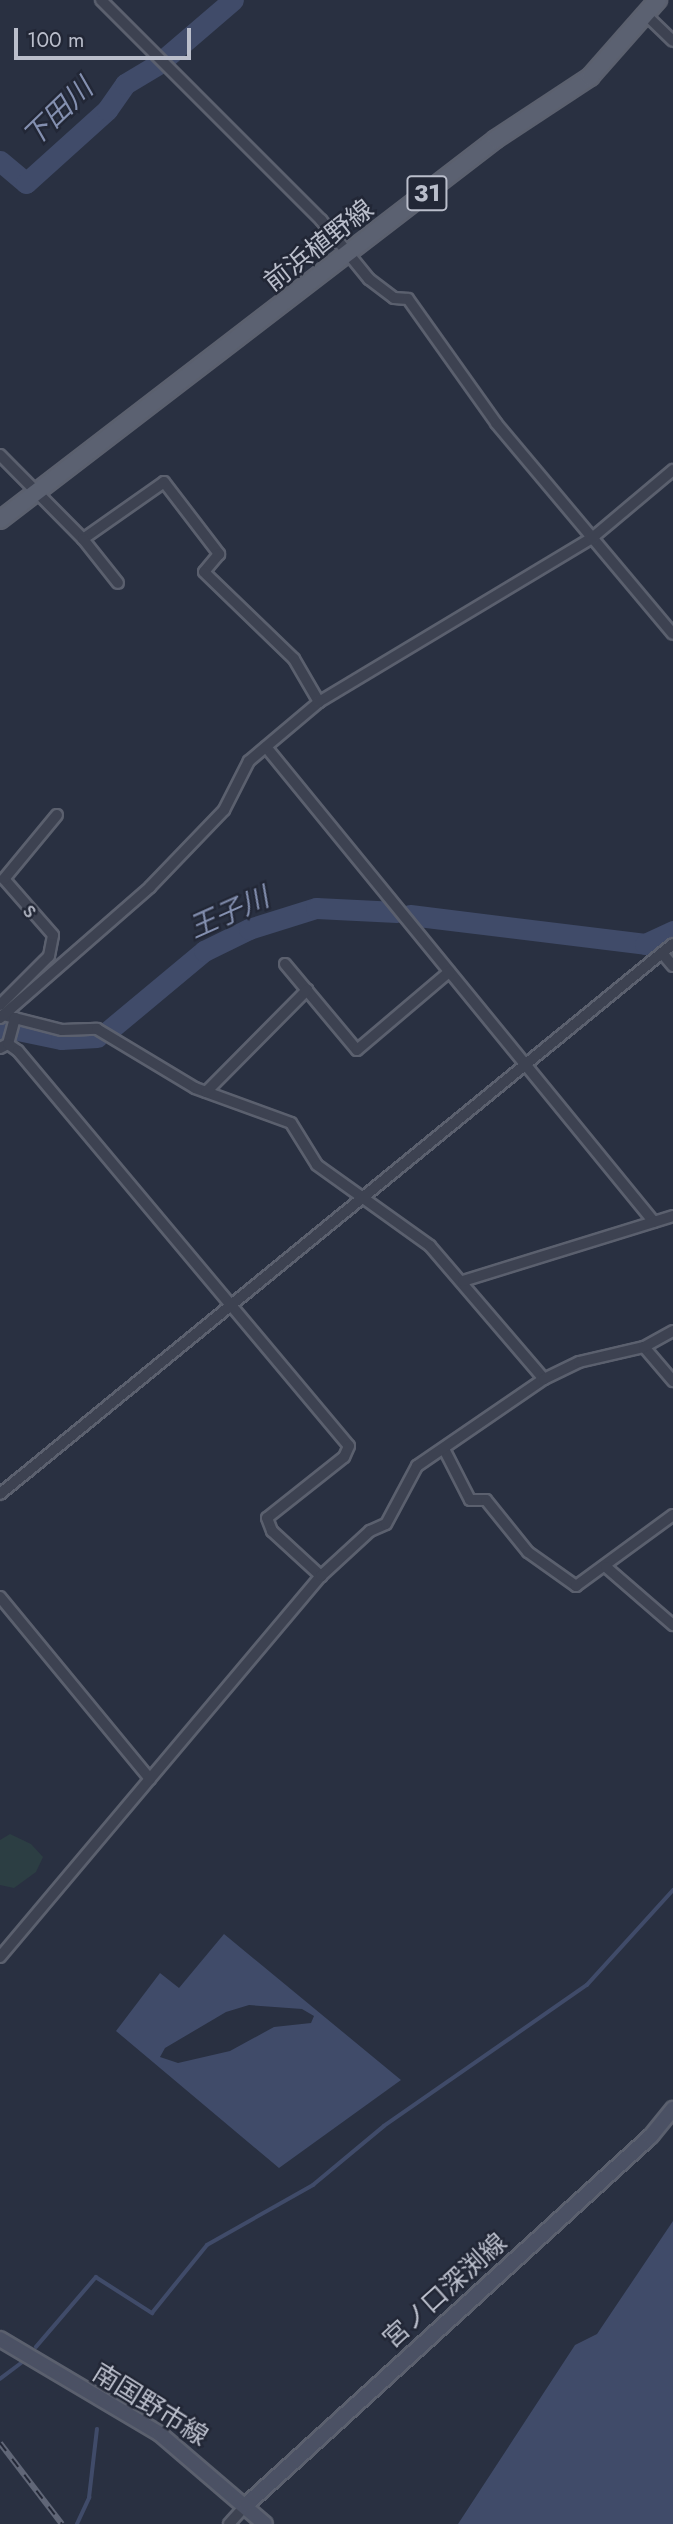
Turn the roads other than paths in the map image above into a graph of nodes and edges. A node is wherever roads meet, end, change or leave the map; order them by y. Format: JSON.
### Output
{"nodes":[{"id":1,"x":101,"y":0,"type":"edge"},
{"id":2,"x":658,"y":0,"type":"edge"},
{"id":3,"x":644,"y":13,"type":"junction"},
{"id":4,"x":673,"y":41,"type":"edge"},
{"id":5,"x":352,"y":252,"type":"junction"},
{"id":6,"x":0,"y":455,"type":"edge"},
{"id":7,"x":673,"y":470,"type":"edge"},
{"id":8,"x":37,"y":493,"type":"junction"},
{"id":9,"x":0,"y":520,"type":"edge"},
{"id":10,"x":592,"y":538,"type":"junction"},
{"id":11,"x":83,"y":539,"type":"junction"},
{"id":12,"x":118,"y":583,"type":"dead end"},
{"id":13,"x":673,"y":634,"type":"edge"},
{"id":14,"x":319,"y":702,"type":"junction"},
{"id":15,"x":266,"y":747,"type":"junction"},
{"id":16,"x":57,"y":816,"type":"dead end"},
{"id":17,"x":673,"y":944,"type":"edge"},
{"id":18,"x":662,"y":953,"type":"junction"},
{"id":19,"x":285,"y":964,"type":"dead end"},
{"id":20,"x":673,"y":966,"type":"edge"},
{"id":21,"x":449,"y":972,"type":"junction"},
{"id":22,"x":307,"y":990,"type":"junction"},
{"id":23,"x":0,"y":1004,"type":"edge"},
{"id":24,"x":6,"y":1016,"type":"edge"},
{"id":25,"x":4,"y":1046,"type":"edge"},
{"id":26,"x":526,"y":1063,"type":"junction"},
{"id":27,"x":206,"y":1092,"type":"junction"},
{"id":28,"x":361,"y":1195,"type":"junction"},
{"id":29,"x":673,"y":1216,"type":"edge"},
{"id":30,"x":654,"y":1222,"type":"junction"},
{"id":31,"x":463,"y":1281,"type":"junction"},
{"id":32,"x":233,"y":1303,"type":"junction"},
{"id":33,"x":673,"y":1331,"type":"edge"},
{"id":34,"x":644,"y":1347,"type":"junction"},
{"id":35,"x":544,"y":1379,"type":"junction"},
{"id":36,"x":673,"y":1381,"type":"edge"},
{"id":37,"x":444,"y":1449,"type":"junction"},
{"id":38,"x":0,"y":1494,"type":"edge"},
{"id":39,"x":673,"y":1515,"type":"edge"},
{"id":40,"x":606,"y":1567,"type":"junction"},
{"id":41,"x":321,"y":1576,"type":"junction"},
{"id":42,"x":0,"y":1597,"type":"edge"},
{"id":43,"x":673,"y":1625,"type":"edge"},
{"id":44,"x":150,"y":1779,"type":"junction"},
{"id":45,"x":0,"y":1957,"type":"edge"},
{"id":46,"x":673,"y":2109,"type":"edge"},
{"id":47,"x":0,"y":2339,"type":"edge"},
{"id":48,"x":246,"y":2505,"type":"junction"},
{"id":49,"x":262,"y":2520,"type":"edge"},
{"id":50,"x":229,"y":2524,"type":"edge"}],
"edges":[{"from":1,"to":5,"type":"street"},
{"from":2,"to":3,"type":"main road","name":"前浜植野線","number":"31"},
{"from":3,"to":4,"type":"street"},
{"from":3,"to":5,"type":"main road","name":"前浜植野線","number":"31"},
{"from":5,"to":8,"type":"main road","name":"前浜植野線","number":"31"},
{"from":5,"to":10,"type":"street"},
{"from":6,"to":8,"type":"street"},
{"from":7,"to":10,"type":"street"},
{"from":8,"to":9,"type":"main road","name":"前浜植野線","number":"31"},
{"from":8,"to":11,"type":"street"},
{"from":10,"to":13,"type":"street"},
{"from":10,"to":14,"type":"street"},
{"from":11,"to":12,"type":"street"},
{"from":11,"to":14,"type":"street"},
{"from":14,"to":15,"type":"street"},
{"from":15,"to":21,"type":"street"},
{"from":15,"to":24,"type":"street"},
{"from":16,"to":23,"type":"street","name":"s"},
{"from":17,"to":18,"type":"street"},
{"from":18,"to":20,"type":"street"},
{"from":18,"to":26,"type":"street"},
{"from":19,"to":22,"type":"street"},
{"from":21,"to":22,"type":"street"},
{"from":21,"to":26,"type":"street"},
{"from":22,"to":27,"type":"street"},
{"from":24,"to":25,"type":"street"},
{"from":24,"to":27,"type":"street"},
{"from":25,"to":32,"type":"street"},
{"from":26,"to":28,"type":"street"},
{"from":26,"to":30,"type":"street"},
{"from":27,"to":28,"type":"street"},
{"from":28,"to":31,"type":"street"},
{"from":28,"to":32,"type":"street"},
{"from":29,"to":30,"type":"street"},
{"from":30,"to":31,"type":"street"},
{"from":31,"to":35,"type":"street"},
{"from":32,"to":38,"type":"street"},
{"from":32,"to":41,"type":"street"},
{"from":33,"to":34,"type":"street"},
{"from":34,"to":35,"type":"street"},
{"from":34,"to":36,"type":"street"},
{"from":35,"to":37,"type":"street"},
{"from":37,"to":40,"type":"street"},
{"from":37,"to":41,"type":"street"},
{"from":39,"to":40,"type":"street"},
{"from":40,"to":43,"type":"street"},
{"from":41,"to":44,"type":"street"},
{"from":42,"to":44,"type":"street"},
{"from":44,"to":45,"type":"street"},
{"from":46,"to":48,"type":"main road","name":"宮ノ口深渕線"},
{"from":47,"to":48,"type":"main road","name":"南国野市線"},
{"from":48,"to":49,"type":"main road","name":"南国野市線"},
{"from":48,"to":50,"type":"street"}]}
